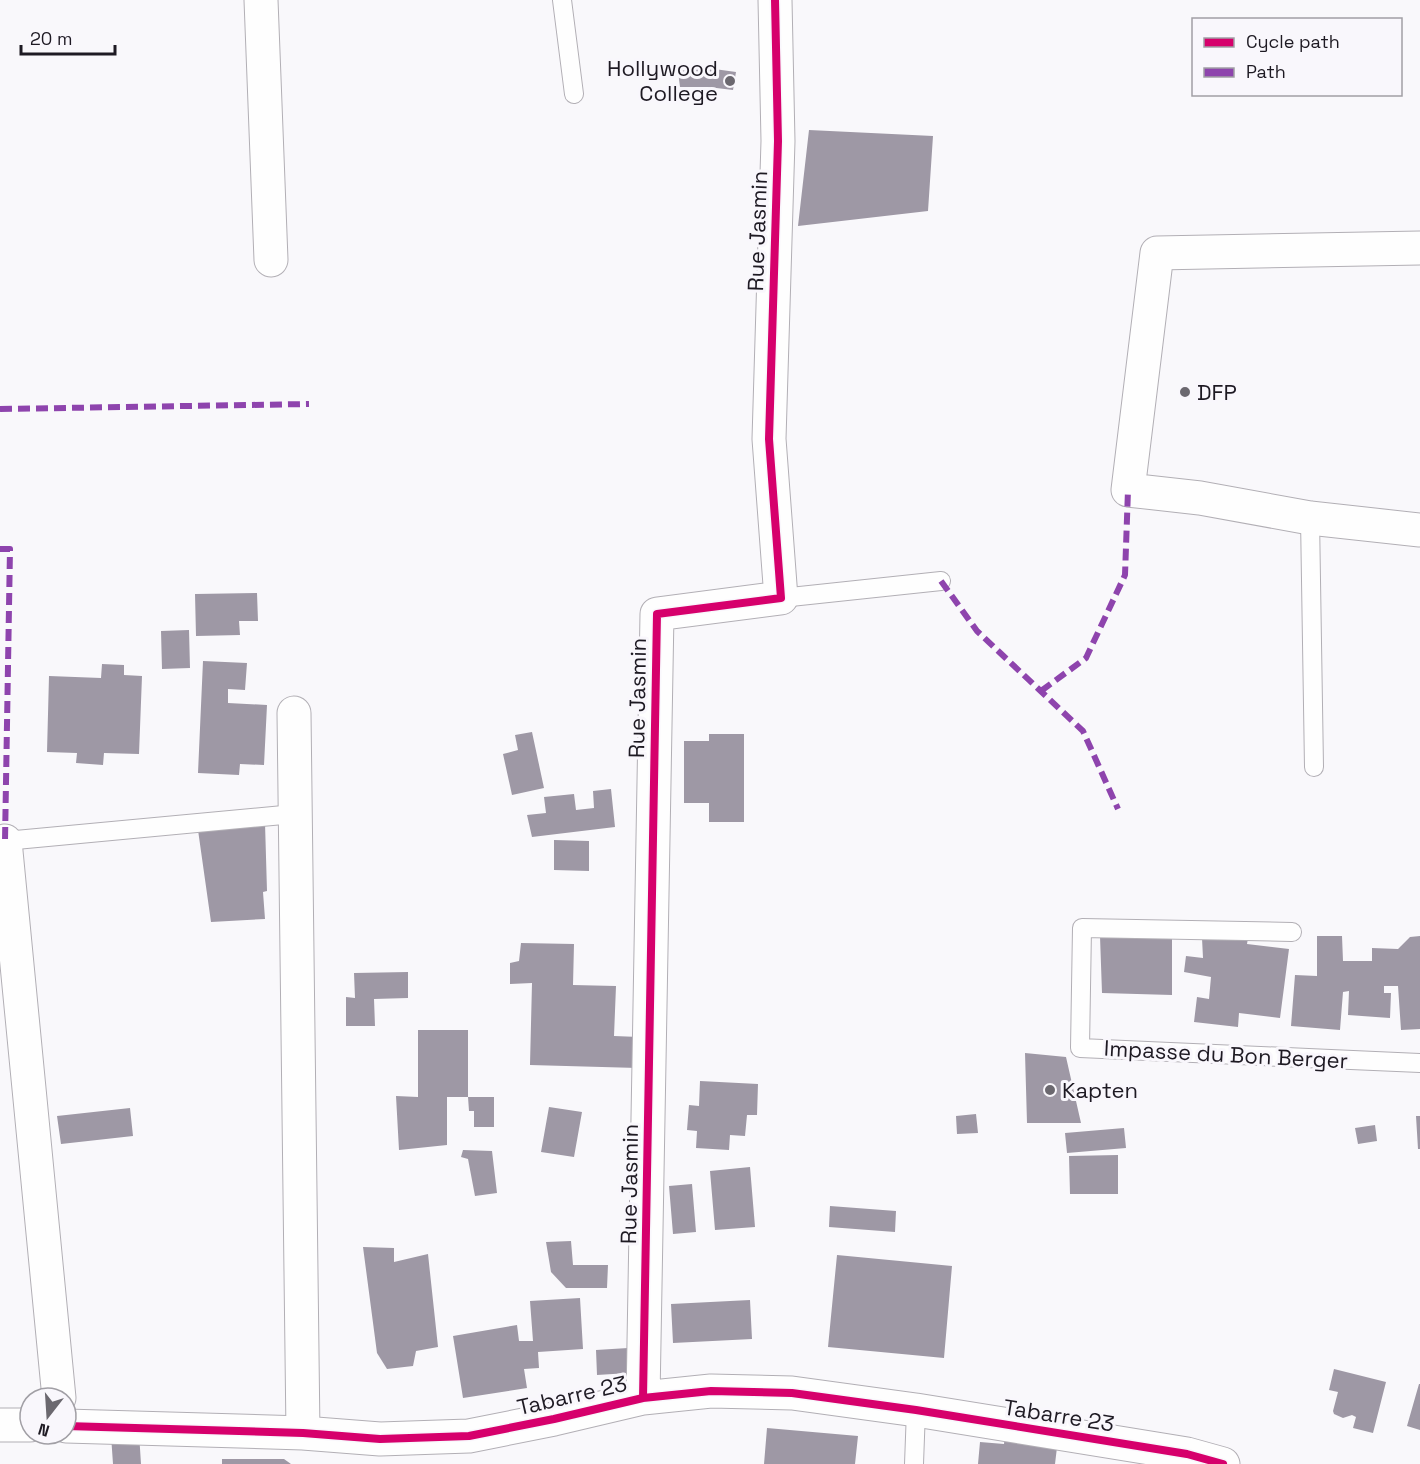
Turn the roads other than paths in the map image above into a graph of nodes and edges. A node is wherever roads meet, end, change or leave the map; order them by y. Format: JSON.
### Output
{"nodes":[{"id":1,"x":261,"y":0,"type":"edge"},
{"id":2,"x":562,"y":0,"type":"edge"},
{"id":3,"x":775,"y":0,"type":"edge"},
{"id":4,"x":574,"y":94,"type":"dead end"},
{"id":5,"x":1420,"y":248,"type":"edge"},
{"id":6,"x":271,"y":260,"type":"dead end"},
{"id":7,"x":1310,"y":518,"type":"junction"},
{"id":8,"x":1420,"y":530,"type":"edge"},
{"id":9,"x":941,"y":581,"type":"dead end"},
{"id":10,"x":781,"y":598,"type":"junction"},
{"id":11,"x":294,"y":713,"type":"dead end"},
{"id":12,"x":1314,"y":767,"type":"dead end"},
{"id":13,"x":294,"y":814,"type":"junction"},
{"id":14,"x":5,"y":841,"type":"joint"},
{"id":15,"x":1292,"y":932,"type":"dead end"},
{"id":16,"x":1420,"y":1063,"type":"edge"},
{"id":17,"x":58,"y":1386,"type":"edge"},
{"id":18,"x":643,"y":1398,"type":"junction"},
{"id":19,"x":916,"y":1410,"type":"junction"},
{"id":20,"x":0,"y":1425,"type":"edge"},
{"id":21,"x":18,"y":1425,"type":"edge"},
{"id":22,"x":78,"y":1426,"type":"edge"},
{"id":23,"x":303,"y":1433,"type":"junction"},
{"id":24,"x":379,"y":1451,"type":"edge"},
{"id":25,"x":914,"y":1464,"type":"edge"},
{"id":26,"x":1223,"y":1464,"type":"edge"}],
"edges":[{"from":1,"to":6,"type":"street"},
{"from":2,"to":4,"type":"lane"},
{"from":3,"to":10,"type":"street","name":"Rue Jasmin"},
{"from":5,"to":7,"type":"street"},
{"from":7,"to":8,"type":"street"},
{"from":7,"to":12,"type":"lane"},
{"from":9,"to":10,"type":"lane"},
{"from":10,"to":18,"type":"street","name":"Rue Jasmin"},
{"from":11,"to":13,"type":"street"},
{"from":13,"to":14,"type":"lane"},
{"from":13,"to":23,"type":"street"},
{"from":14,"to":17,"type":"street"},
{"from":15,"to":16,"type":"lane","name":"Impasse du Bon Berger"},
{"from":18,"to":19,"type":"street","name":"Tabarre 23"},
{"from":18,"to":24,"type":"street","name":"Tabarre 23"},
{"from":19,"to":25,"type":"lane"},
{"from":19,"to":26,"type":"street","name":"Tabarre 23"},
{"from":20,"to":21,"type":"street"},
{"from":22,"to":23,"type":"street","name":"Tabarre 23"},
{"from":23,"to":24,"type":"street","name":"Tabarre 23"}]}
